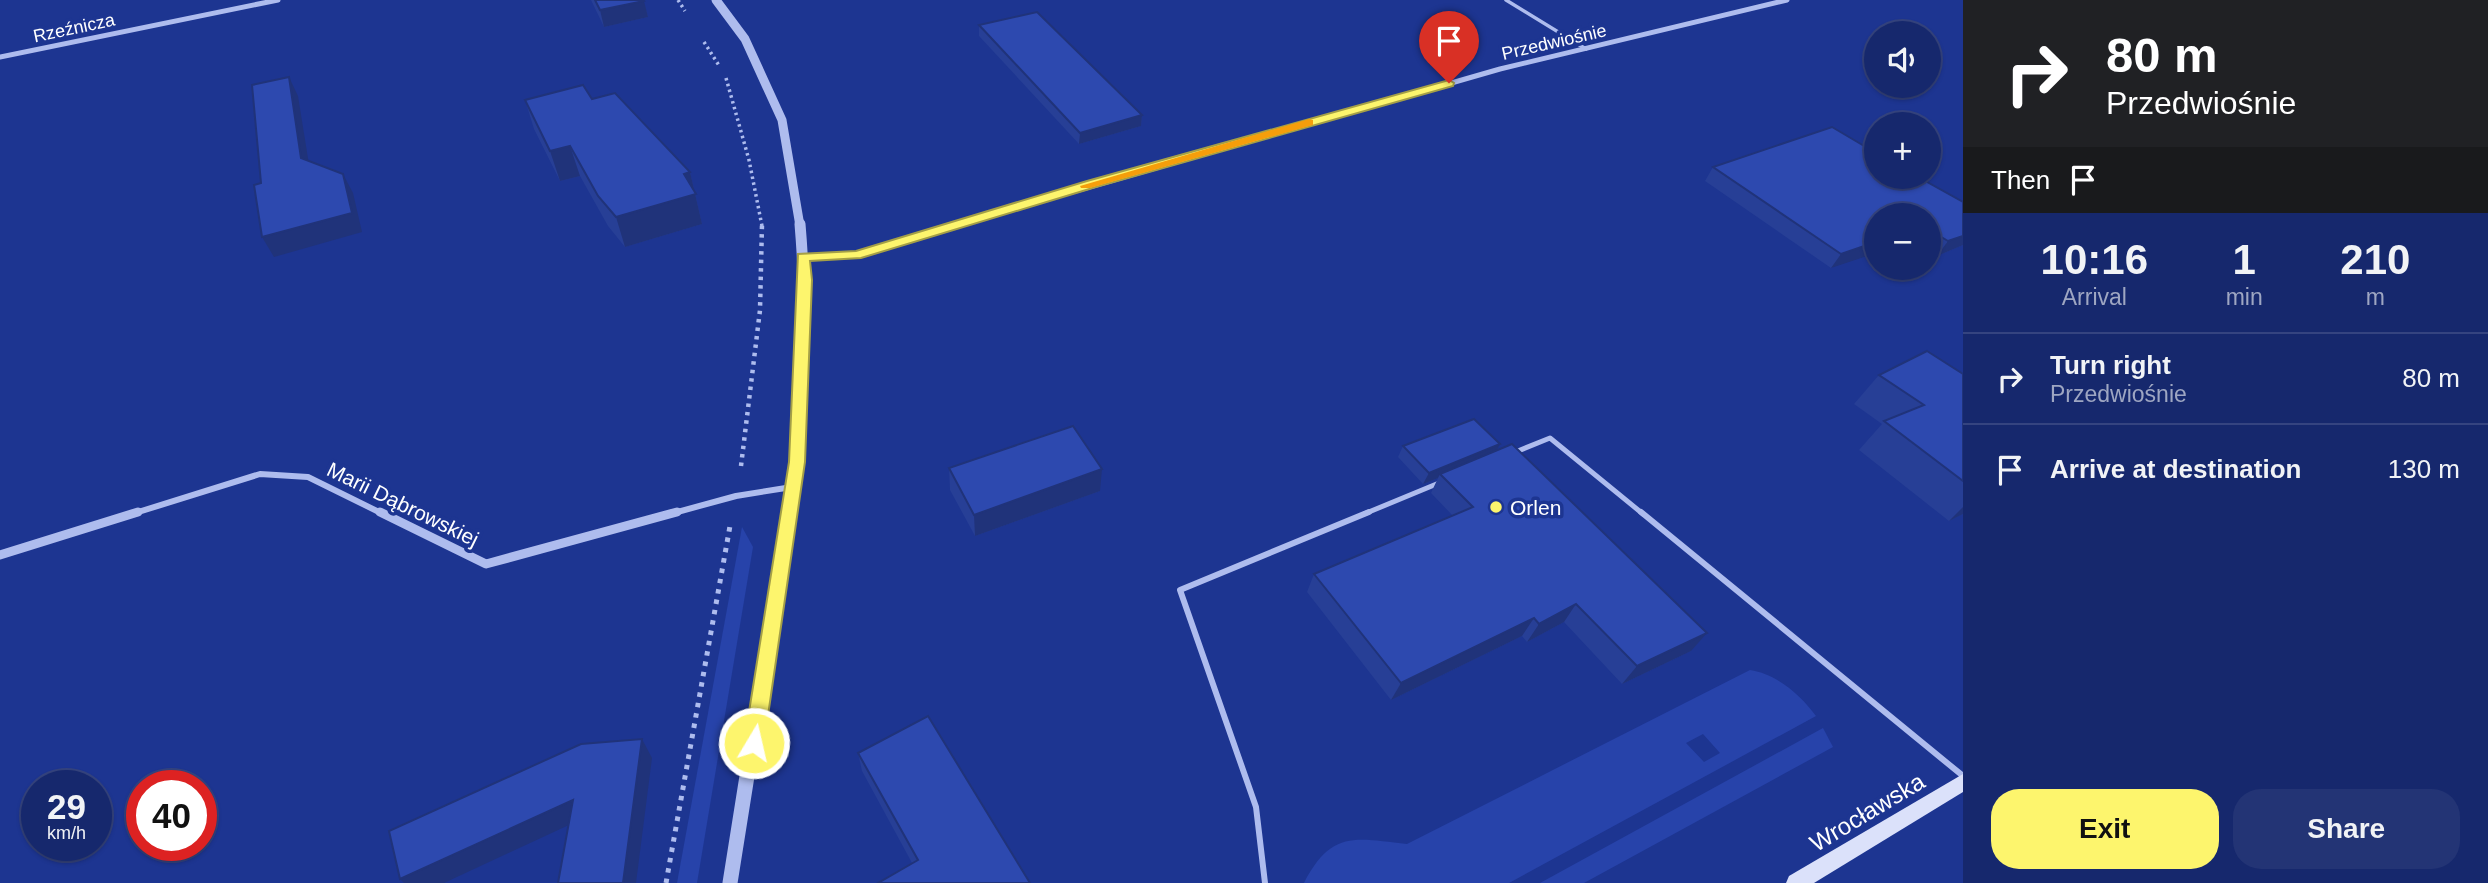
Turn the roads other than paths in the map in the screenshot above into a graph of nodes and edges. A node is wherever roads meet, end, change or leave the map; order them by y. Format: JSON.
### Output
{"nodes":[{"id":1,"x":278,"y":0,"type":"edge"},
{"id":2,"x":716,"y":0,"type":"edge"},
{"id":3,"x":1506,"y":0,"type":"edge"},
{"id":4,"x":1787,"y":0,"type":"edge"},
{"id":5,"x":1586,"y":49,"type":"junction"},
{"id":6,"x":0,"y":57,"type":"edge"},
{"id":7,"x":802,"y":257,"type":"junction"},
{"id":8,"x":1499,"y":459,"type":"edge"},
{"id":9,"x":1448,"y":480,"type":"edge"},
{"id":10,"x":792,"y":487,"type":"junction"},
{"id":11,"x":0,"y":555,"type":"edge"},
{"id":12,"x":1963,"y":776,"type":"edge"},
{"id":13,"x":1963,"y":782,"type":"edge"},
{"id":14,"x":730,"y":883,"type":"edge"},
{"id":15,"x":1265,"y":883,"type":"edge"},
{"id":16,"x":1796,"y":883,"type":"edge"}],
"edges":[{"from":1,"to":6,"type":"street","name":"Rzeźnicza"},
{"from":2,"to":7,"type":"street"},
{"from":3,"to":5,"type":"lane"},
{"from":4,"to":5,"type":"street","name":"Przedwiośnie"},
{"from":5,"to":7,"type":"street","name":"Przedwiośnie"},
{"from":7,"to":10,"type":"street"},
{"from":8,"to":12,"type":"lane"},
{"from":9,"to":15,"type":"lane"},
{"from":10,"to":11,"type":"street","name":"Marii Dąbrowskiej"},
{"from":10,"to":14,"type":"street"},
{"from":13,"to":16,"type":"main road","name":"Wrocławska"}]}
